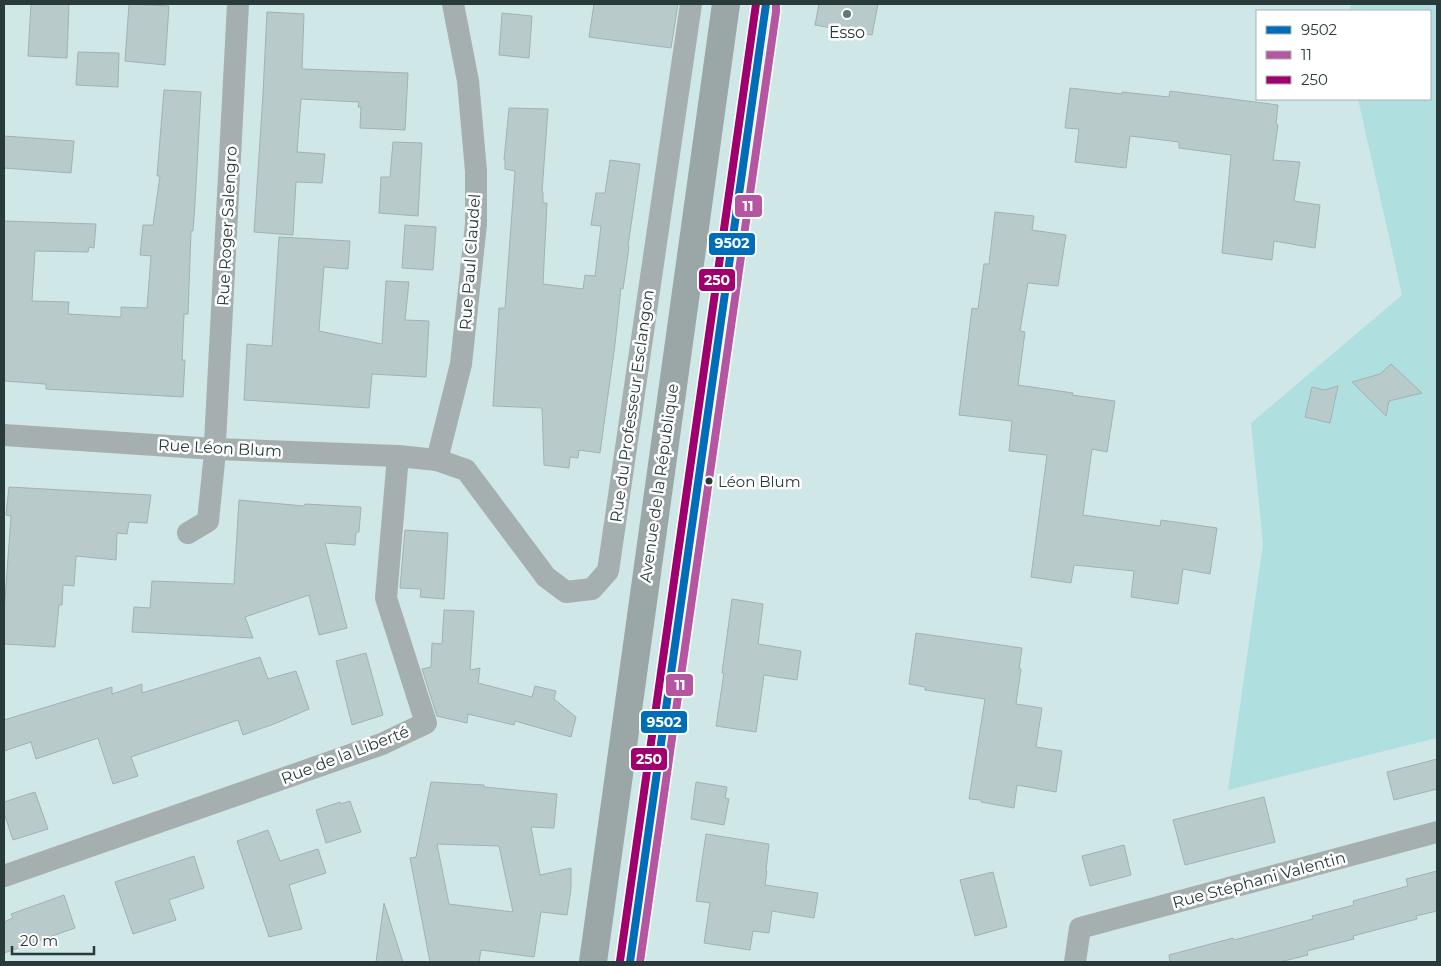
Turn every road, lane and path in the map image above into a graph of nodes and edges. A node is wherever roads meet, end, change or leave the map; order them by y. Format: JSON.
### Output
{"nodes":[{"id":1,"x":238,"y":4,"type":"edge"},
{"id":2,"x":453,"y":4,"type":"edge"},
{"id":3,"x":691,"y":4,"type":"edge"},
{"id":4,"x":726,"y":4,"type":"edge"},
{"id":5,"x":766,"y":4,"type":"edge"},
{"id":6,"x":4,"y":435,"type":"edge"},
{"id":7,"x":215,"y":449,"type":"junction"},
{"id":8,"x":398,"y":456,"type":"junction"},
{"id":9,"x":437,"y":460,"type":"junction"},
{"id":10,"x":188,"y":533,"type":"dead end"},
{"id":11,"x":1437,"y":832,"type":"edge"},
{"id":12,"x":4,"y":876,"type":"edge"},
{"id":13,"x":592,"y":962,"type":"edge"},
{"id":14,"x":630,"y":962,"type":"edge"},
{"id":15,"x":1075,"y":962,"type":"edge"}],
"edges":[{"from":1,"to":7,"type":"street","name":"Rue Roger Salengro"},
{"from":2,"to":9,"type":"street","name":"Rue Paul Claudel"},
{"from":3,"to":9,"type":"street","name":"Rue du Professeur Esclangon"},
{"from":4,"to":13,"type":"main road","name":"Avenue de la République"},
{"from":5,"to":14,"type":"main road"},
{"from":6,"to":7,"type":"street","name":"Rue Léon Blum"},
{"from":7,"to":8,"type":"street","name":"Rue Léon Blum"},
{"from":7,"to":10,"type":"street","name":"Rue Roger Salengro"},
{"from":8,"to":9,"type":"street","name":"Rue Léon Blum"},
{"from":8,"to":12,"type":"street","name":"Rue de la Liberté"},
{"from":11,"to":15,"type":"street","name":"Rue Stéphani Valentin"}]}
